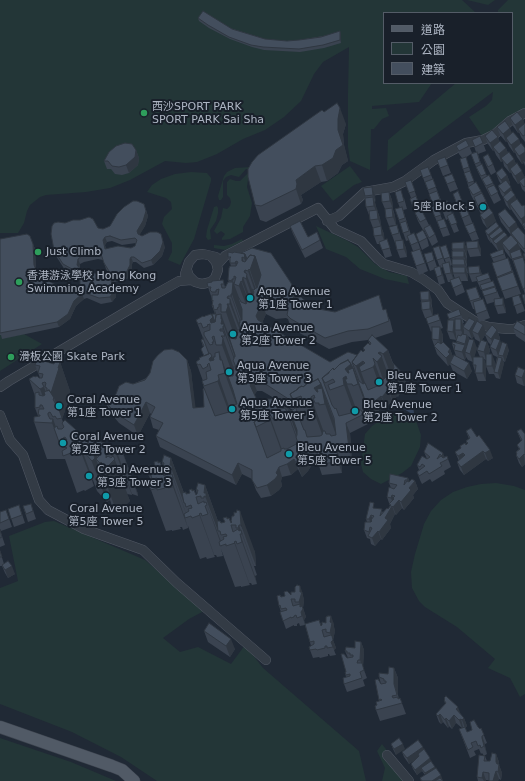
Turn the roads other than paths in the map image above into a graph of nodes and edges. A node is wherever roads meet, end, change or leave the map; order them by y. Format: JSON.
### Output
{"nodes":[{"id":1,"x":525,"y":113,"type":"edge"},
{"id":2,"x":327,"y":221,"type":"junction"},
{"id":3,"x":211,"y":256,"type":"junction"},
{"id":4,"x":225,"y":256,"type":"junction"},
{"id":5,"x":217,"y":265,"type":"junction"},
{"id":6,"x":187,"y":270,"type":"junction"},
{"id":7,"x":192,"y":280,"type":"junction"},
{"id":8,"x":179,"y":281,"type":"junction"},
{"id":9,"x":525,"y":325,"type":"edge"},
{"id":10,"x":0,"y":388,"type":"edge"},
{"id":11,"x":0,"y":415,"type":"edge"},
{"id":12,"x":266,"y":660,"type":"dead end"},
{"id":13,"x":0,"y":727,"type":"edge"},
{"id":14,"x":387,"y":755,"type":"dead end"},
{"id":15,"x":134,"y":781,"type":"edge"},
{"id":16,"x":409,"y":781,"type":"edge"}],
"edges":[{"from":1,"to":2,"type":"street"},
{"from":2,"to":4,"type":"street"},
{"from":2,"to":9,"type":"street"},
{"from":3,"to":4,"type":"street"},
{"from":3,"to":5,"type":"street"},
{"from":3,"to":6,"type":"street"},
{"from":4,"to":5,"type":"street"},
{"from":5,"to":7,"type":"street"},
{"from":6,"to":7,"type":"street"},
{"from":6,"to":8,"type":"street"},
{"from":7,"to":8,"type":"street"},
{"from":8,"to":10,"type":"street"},
{"from":11,"to":12,"type":"street"},
{"from":13,"to":15,"type":"main road"},
{"from":14,"to":16,"type":"street"}]}
